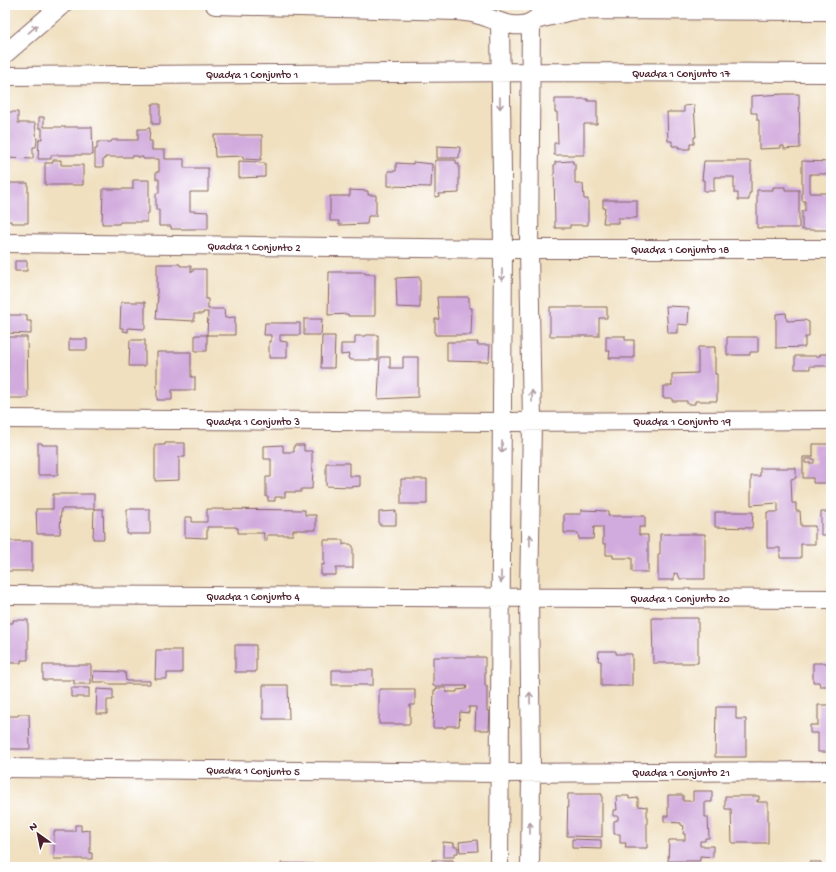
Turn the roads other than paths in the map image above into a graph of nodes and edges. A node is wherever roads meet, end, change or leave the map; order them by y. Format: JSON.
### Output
{"nodes":[{"id":1,"x":62,"y":5,"type":"edge"},
{"id":2,"x":215,"y":5,"type":"edge"},
{"id":3,"x":485,"y":5,"type":"edge"},
{"id":4,"x":548,"y":5,"type":"edge"},
{"id":5,"x":831,"y":11,"type":"edge"},
{"id":6,"x":498,"y":21,"type":"junction"},
{"id":7,"x":533,"y":22,"type":"junction"},
{"id":8,"x":5,"y":54,"type":"edge"},
{"id":9,"x":500,"y":72,"type":"junction"},
{"id":10,"x":531,"y":72,"type":"junction"},
{"id":11,"x":831,"y":73,"type":"edge"},
{"id":12,"x":5,"y":76,"type":"edge"},
{"id":13,"x":5,"y":243,"type":"edge"},
{"id":14,"x":529,"y":248,"type":"junction"},
{"id":15,"x":503,"y":249,"type":"junction"},
{"id":16,"x":831,"y":249,"type":"edge"},
{"id":17,"x":5,"y":419,"type":"edge"},
{"id":18,"x":831,"y":420,"type":"edge"},
{"id":19,"x":502,"y":422,"type":"junction"},
{"id":20,"x":532,"y":422,"type":"junction"},
{"id":21,"x":5,"y":595,"type":"edge"},
{"id":22,"x":529,"y":597,"type":"junction"},
{"id":23,"x":501,"y":598,"type":"junction"},
{"id":24,"x":831,"y":599,"type":"edge"},
{"id":25,"x":5,"y":768,"type":"edge"},
{"id":26,"x":831,"y":771,"type":"edge"},
{"id":27,"x":531,"y":772,"type":"junction"},
{"id":28,"x":500,"y":773,"type":"junction"},
{"id":29,"x":499,"y":867,"type":"edge"},
{"id":30,"x":530,"y":867,"type":"edge"}],
"edges":[{"from":8,"to":1,"type":"street","one_way":true},
{"from":2,"to":6,"type":"street"},
{"from":3,"to":6,"type":"street"},
{"from":4,"to":7,"type":"street"},
{"from":5,"to":7,"type":"street"},
{"from":6,"to":7,"type":"street"},
{"from":6,"to":9,"type":"street"},
{"from":7,"to":10,"type":"street"},
{"from":9,"to":10,"type":"street","name":"Quadra 1 Conjunto 17"},
{"from":9,"to":12,"type":"street","name":"Quadra 1 Conjunto 1"},
{"from":9,"to":15,"type":"street","one_way":true},
{"from":10,"to":11,"type":"street","name":"Quadra 1 Conjunto 17"},
{"from":10,"to":14,"type":"street"},
{"from":13,"to":15,"type":"street","name":"Quadra 1 Conjunto 2"},
{"from":14,"to":15,"type":"street","name":"Quadra 1 Conjunto 2"},
{"from":14,"to":16,"type":"street","name":"Quadra 1 Conjunto 18"},
{"from":20,"to":14,"type":"street","one_way":true},
{"from":15,"to":19,"type":"street","one_way":true},
{"from":17,"to":19,"type":"street","name":"Quadra 1 Conjunto 3"},
{"from":18,"to":20,"type":"street","name":"Quadra 1 Conjunto 19"},
{"from":19,"to":20,"type":"street","name":"Quadra 1 Conjunto 3"},
{"from":19,"to":23,"type":"street","one_way":true},
{"from":22,"to":20,"type":"street","one_way":true},
{"from":21,"to":23,"type":"street","name":"Quadra 1 Conjunto 4"},
{"from":22,"to":23,"type":"street","name":"Quadra 1 Conjunto 4"},
{"from":22,"to":24,"type":"street","name":"Quadra 1 Conjunto 20"},
{"from":27,"to":22,"type":"street","one_way":true},
{"from":23,"to":28,"type":"street"},
{"from":25,"to":28,"type":"street","name":"Quadra 1 Conjunto 5"},
{"from":26,"to":27,"type":"street","name":"Quadra 1 Conjunto 21"},
{"from":27,"to":28,"type":"street","name":"Quadra 1 Conjunto 5"},
{"from":30,"to":27,"type":"street","one_way":true},
{"from":28,"to":29,"type":"street"}]}
